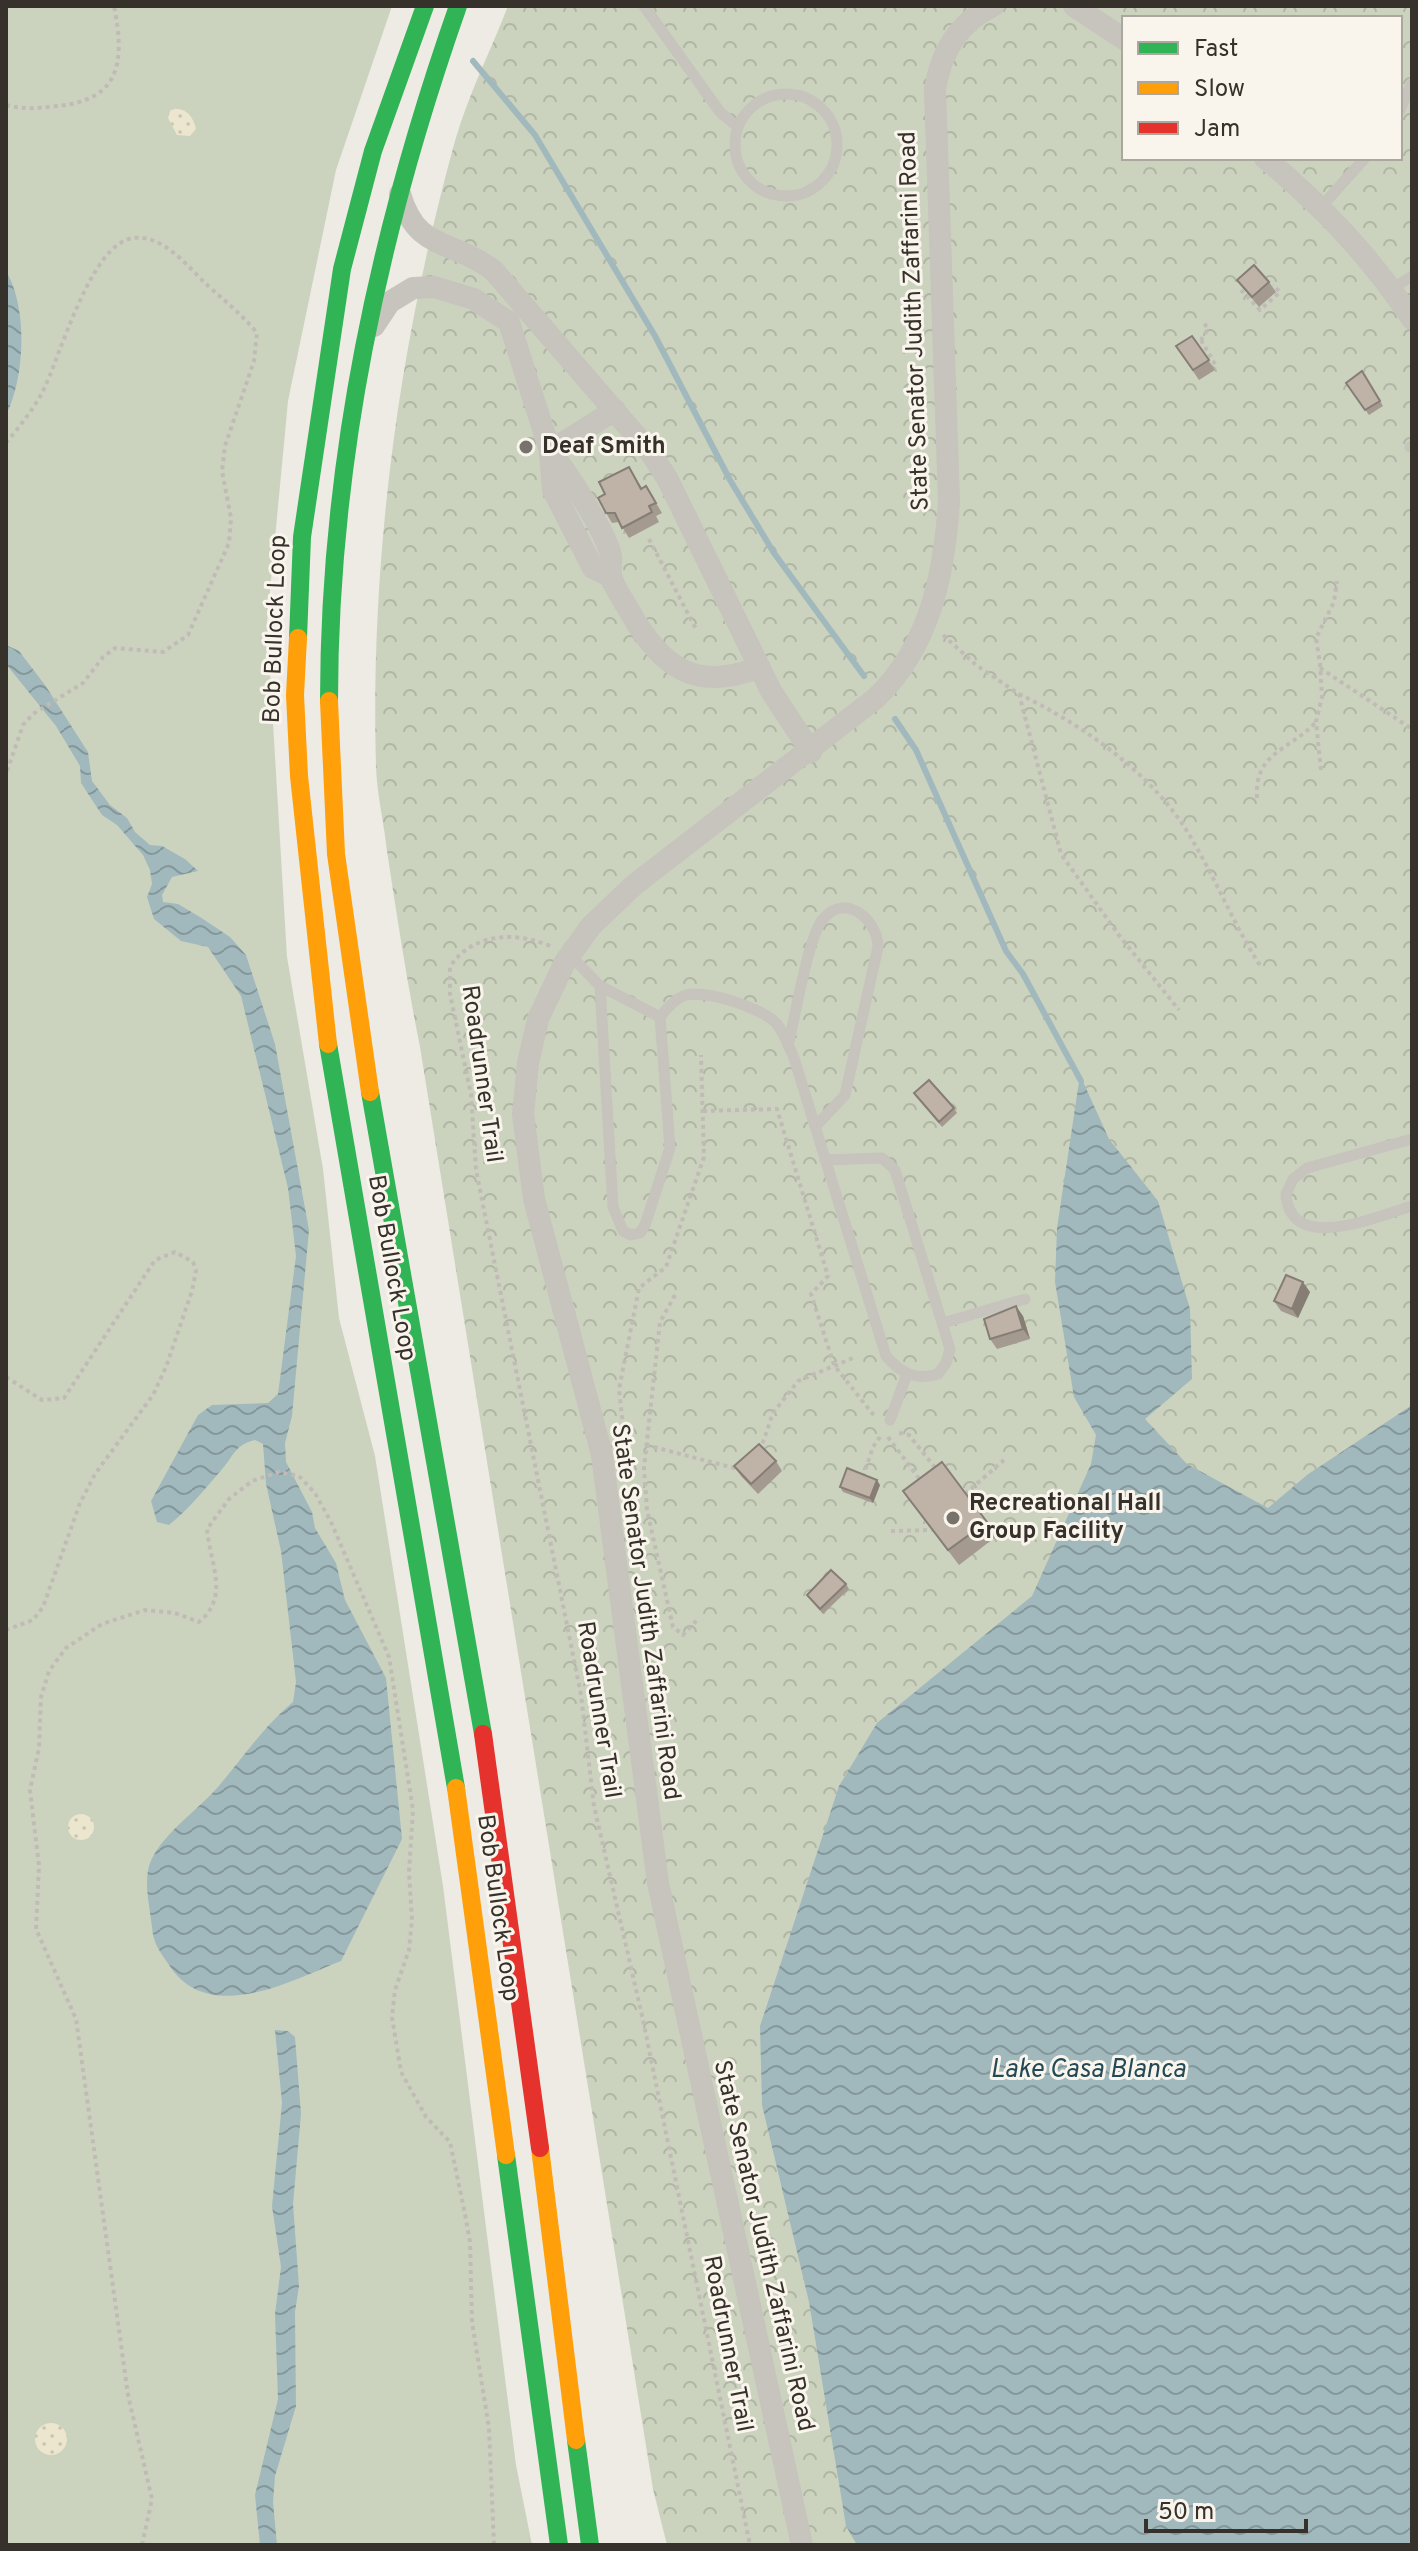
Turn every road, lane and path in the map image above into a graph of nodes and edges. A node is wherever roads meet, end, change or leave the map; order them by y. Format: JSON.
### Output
{"nodes":[{"id":1,"x":114,"y":6,"type":"edge"},
{"id":2,"x":425,"y":6,"type":"edge"},
{"id":3,"x":458,"y":6,"type":"edge"},
{"id":4,"x":644,"y":6,"type":"edge"},
{"id":5,"x":1074,"y":6,"type":"edge"},
{"id":6,"x":987,"y":7,"type":"edge"},
{"id":7,"x":1122,"y":38,"type":"edge"},
{"id":8,"x":1412,"y":83,"type":"edge"},
{"id":9,"x":6,"y":105,"type":"edge"},
{"id":10,"x":1402,"y":106,"type":"edge"},
{"id":11,"x":738,"y":127,"type":"junction"},
{"id":12,"x":1267,"y":160,"type":"edge"},
{"id":13,"x":1363,"y":160,"type":"edge"},
{"id":14,"x":398,"y":189,"type":"junction"},
{"id":15,"x":1322,"y":206,"type":"junction"},
{"id":16,"x":1412,"y":276,"type":"edge"},
{"id":17,"x":1273,"y":285,"type":"dead end"},
{"id":18,"x":1392,"y":289,"type":"junction"},
{"id":19,"x":1241,"y":290,"type":"edge"},
{"id":20,"x":1412,"y":319,"type":"edge"},
{"id":21,"x":1204,"y":323,"type":"dead end"},
{"id":22,"x":364,"y":340,"type":"junction"},
{"id":23,"x":1201,"y":340,"type":"junction"},
{"id":24,"x":1189,"y":346,"type":"edge"},
{"id":25,"x":1217,"y":368,"type":"dead end"},
{"id":26,"x":615,"y":410,"type":"junction"},
{"id":27,"x":6,"y":443,"type":"edge"},
{"id":28,"x":550,"y":451,"type":"junction"},
{"id":29,"x":649,"y":539,"type":"dead end"},
{"id":30,"x":1337,"y":581,"type":"dead end"},
{"id":31,"x":696,"y":629,"type":"dead end"},
{"id":32,"x":942,"y":634,"type":"dead end"},
{"id":33,"x":759,"y":667,"type":"junction"},
{"id":34,"x":1320,"y":668,"type":"junction"},
{"id":35,"x":1019,"y":694,"type":"junction"},
{"id":36,"x":1316,"y":722,"type":"junction"},
{"id":37,"x":1412,"y":729,"type":"edge"},
{"id":38,"x":811,"y":752,"type":"junction"},
{"id":39,"x":1321,"y":770,"type":"dead end"},
{"id":40,"x":6,"y":774,"type":"edge"},
{"id":41,"x":1257,"y":798,"type":"dead end"},
{"id":42,"x":565,"y":953,"type":"junction"},
{"id":43,"x":1261,"y":967,"type":"dead end"},
{"id":44,"x":600,"y":986,"type":"junction"},
{"id":45,"x":1179,"y":1010,"type":"dead end"},
{"id":46,"x":660,"y":1017,"type":"junction"},
{"id":47,"x":788,"y":1045,"type":"junction"},
{"id":48,"x":701,"y":1055,"type":"dead end"},
{"id":49,"x":703,"y":1111,"type":"junction"},
{"id":50,"x":815,"y":1127,"type":"junction"},
{"id":51,"x":1412,"y":1139,"type":"edge"},
{"id":52,"x":825,"y":1160,"type":"junction"},
{"id":53,"x":1412,"y":1206,"type":"edge"},
{"id":54,"x":675,"y":1295,"type":"dead end"},
{"id":55,"x":1025,"y":1299,"type":"dead end"},
{"id":56,"x":943,"y":1323,"type":"junction"},
{"id":57,"x":853,"y":1358,"type":"dead end"},
{"id":58,"x":834,"y":1365,"type":"junction"},
{"id":59,"x":907,"y":1374,"type":"junction"},
{"id":60,"x":6,"y":1377,"type":"edge"},
{"id":61,"x":876,"y":1419,"type":"dead end"},
{"id":62,"x":890,"y":1420,"type":"dead end"},
{"id":63,"x":884,"y":1432,"type":"junction"},
{"id":64,"x":624,"y":1435,"type":"dead end"},
{"id":65,"x":646,"y":1445,"type":"junction"},
{"id":66,"x":758,"y":1454,"type":"edge"},
{"id":67,"x":1004,"y":1460,"type":"dead end"},
{"id":68,"x":749,"y":1462,"type":"edge"},
{"id":69,"x":946,"y":1481,"type":"edge"},
{"id":70,"x":859,"y":1489,"type":"edge"},
{"id":71,"x":930,"y":1493,"type":"edge"},
{"id":72,"x":965,"y":1494,"type":"edge"},
{"id":73,"x":932,"y":1530,"type":"edge"},
{"id":74,"x":891,"y":1531,"type":"dead end"},
{"id":75,"x":699,"y":1618,"type":"dead end"},
{"id":76,"x":6,"y":1630,"type":"edge"},
{"id":77,"x":142,"y":2545,"type":"edge"},
{"id":78,"x":494,"y":2545,"type":"edge"},
{"id":79,"x":559,"y":2545,"type":"edge"},
{"id":80,"x":590,"y":2545,"type":"edge"},
{"id":81,"x":750,"y":2545,"type":"edge"},
{"id":82,"x":802,"y":2545,"type":"edge"}],
"edges":[{"from":1,"to":9,"type":"path"},
{"from":2,"to":79,"type":"highway","name":"Bob Bullock Loop"},
{"from":3,"to":14,"type":"highway","name":"Bob Bullock Loop"},
{"from":4,"to":11,"type":"lane"},
{"from":5,"to":7,"type":"street"},
{"from":6,"to":38,"type":"street","name":"State Senator Judith Zaffarini Road"},
{"from":8,"to":10,"type":"lane"},
{"from":11,"to":11,"type":"lane"},
{"from":12,"to":15,"type":"street"},
{"from":13,"to":15,"type":"lane"},
{"from":14,"to":22,"type":"highway","name":"Bob Bullock Loop"},
{"from":14,"to":26,"type":"street"},
{"from":15,"to":18,"type":"street"},
{"from":16,"to":18,"type":"lane"},
{"from":17,"to":19,"type":"path"},
{"from":18,"to":20,"type":"street"},
{"from":21,"to":23,"type":"path"},
{"from":22,"to":28,"type":"street"},
{"from":22,"to":80,"type":"highway","name":"Bob Bullock Loop"},
{"from":23,"to":24,"type":"path"},
{"from":23,"to":25,"type":"path"},
{"from":26,"to":28,"type":"street"},
{"from":26,"to":33,"type":"street"},
{"from":27,"to":40,"type":"path"},
{"from":28,"to":33,"type":"street"},
{"from":29,"to":31,"type":"path"},
{"from":30,"to":34,"type":"path"},
{"from":32,"to":35,"type":"path"},
{"from":33,"to":38,"type":"street"},
{"from":34,"to":36,"type":"path"},
{"from":34,"to":37,"type":"path"},
{"from":35,"to":43,"type":"path"},
{"from":35,"to":45,"type":"path"},
{"from":36,"to":39,"type":"path"},
{"from":36,"to":41,"type":"path"},
{"from":38,"to":42,"type":"street","name":"State Senator Judith Zaffarini Road"},
{"from":42,"to":44,"type":"lane"},
{"from":42,"to":81,"type":"path","name":"Roadrunner Trail"},
{"from":42,"to":82,"type":"street","name":"State Senator Judith Zaffarini Road"},
{"from":44,"to":46,"type":"lane"},
{"from":44,"to":46,"type":"lane"},
{"from":46,"to":47,"type":"lane"},
{"from":47,"to":50,"type":"lane"},
{"from":47,"to":50,"type":"lane"},
{"from":48,"to":49,"type":"path"},
{"from":49,"to":58,"type":"path"},
{"from":49,"to":64,"type":"path"},
{"from":50,"to":52,"type":"lane"},
{"from":51,"to":53,"type":"lane"},
{"from":52,"to":56,"type":"lane"},
{"from":52,"to":59,"type":"lane"},
{"from":54,"to":65,"type":"path"},
{"from":55,"to":56,"type":"lane"},
{"from":56,"to":59,"type":"lane"},
{"from":57,"to":58,"type":"path"},
{"from":58,"to":61,"type":"path"},
{"from":58,"to":66,"type":"path"},
{"from":59,"to":62,"type":"lane"},
{"from":60,"to":76,"type":"path"},
{"from":63,"to":69,"type":"path"},
{"from":63,"to":70,"type":"path"},
{"from":63,"to":71,"type":"path"},
{"from":65,"to":68,"type":"path"},
{"from":65,"to":75,"type":"path"},
{"from":67,"to":72,"type":"path"},
{"from":73,"to":74,"type":"path"},
{"from":77,"to":78,"type":"path"}]}
